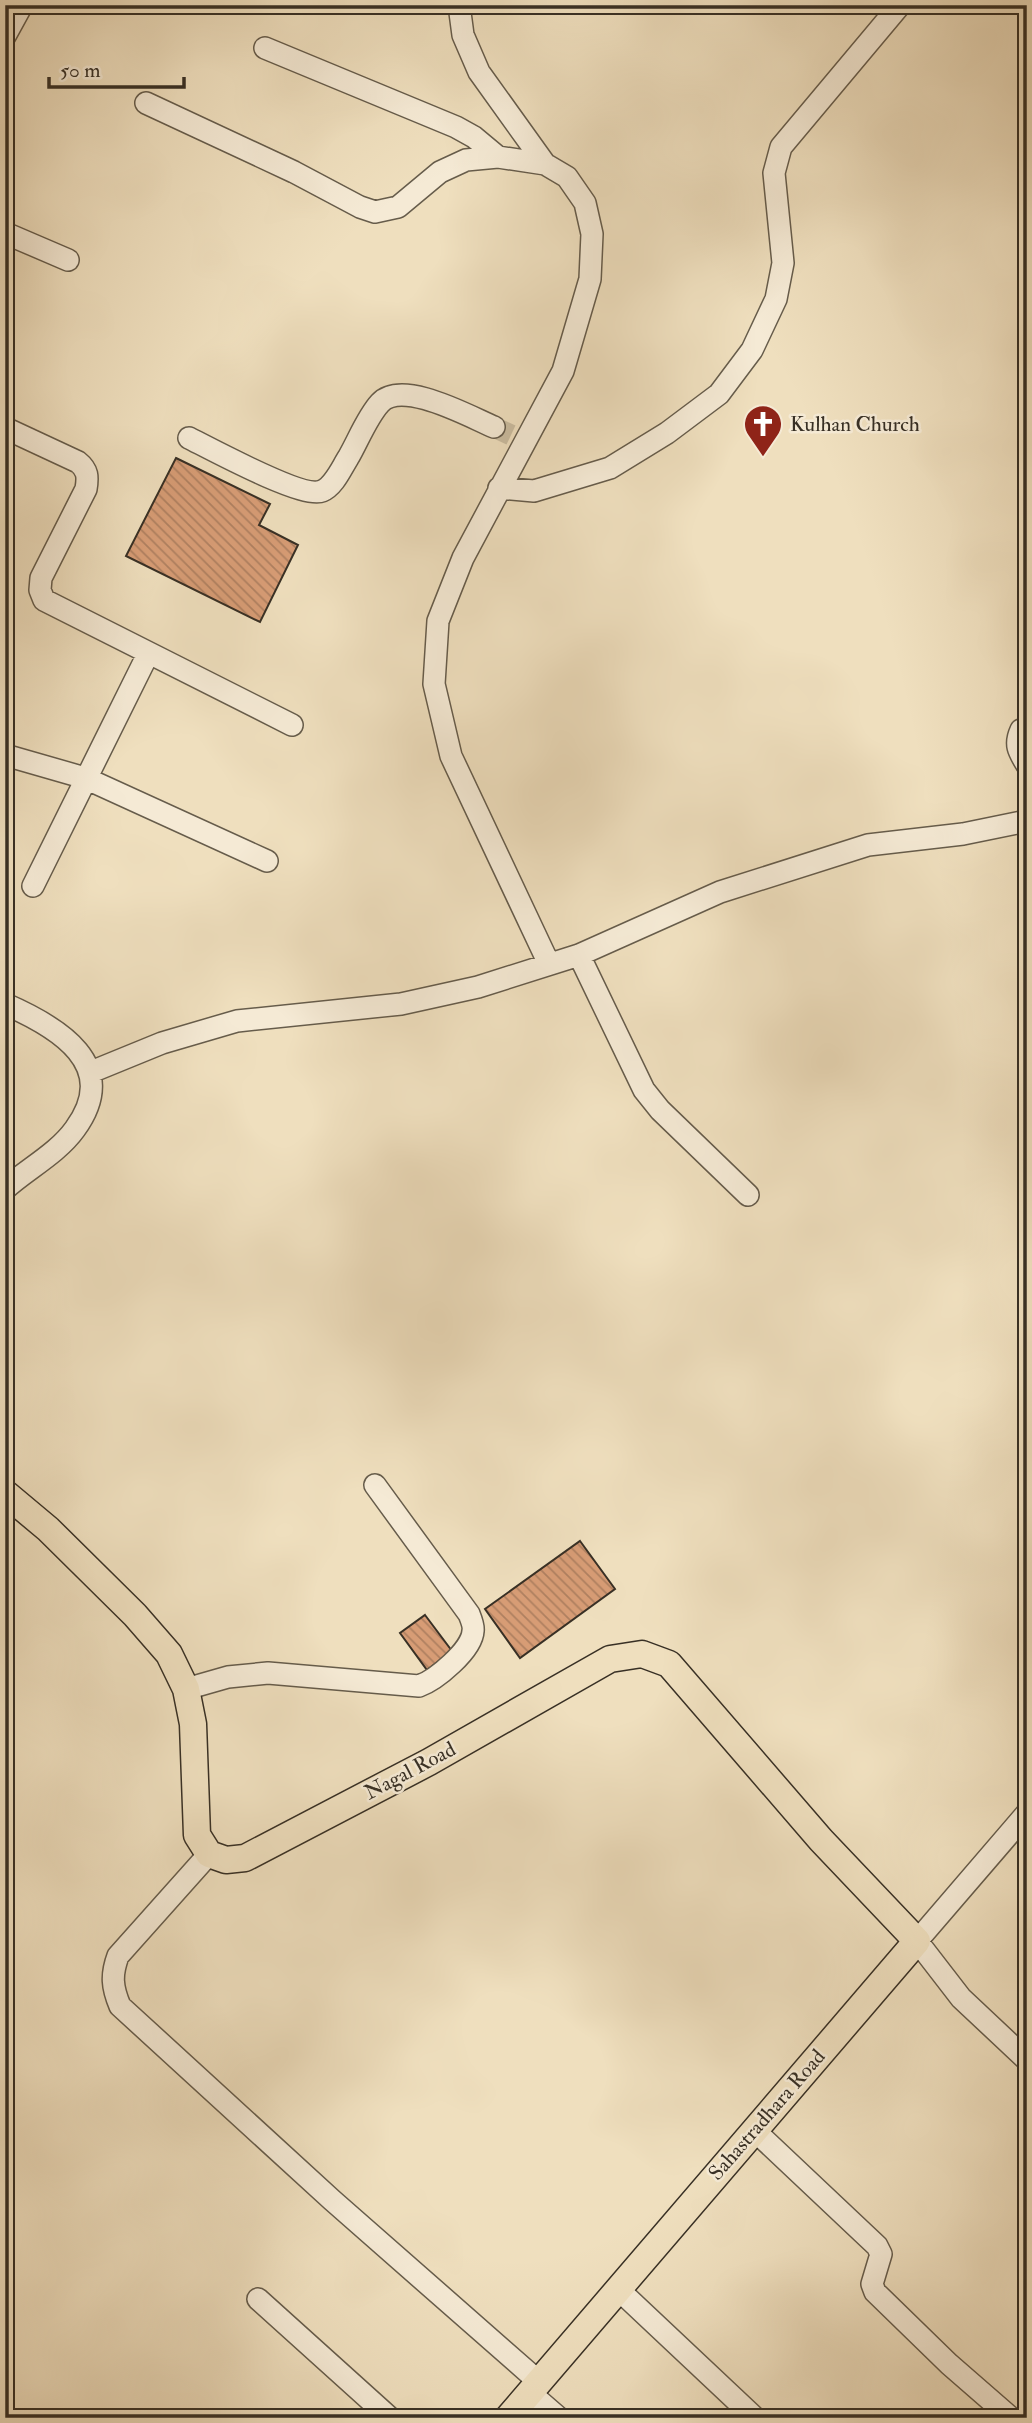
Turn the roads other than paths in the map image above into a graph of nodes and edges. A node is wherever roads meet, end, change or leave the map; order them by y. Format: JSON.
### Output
{"nodes":[{"id":1,"x":22,"y":5,"type":"edge"},
{"id":2,"x":459,"y":5,"type":"edge"},
{"id":3,"x":901,"y":5,"type":"edge"},
{"id":4,"x":5,"y":36,"type":"edge"},
{"id":5,"x":265,"y":48,"type":"dead end"},
{"id":6,"x":146,"y":103,"type":"dead end"},
{"id":7,"x":498,"y":157,"type":"junction"},
{"id":8,"x":545,"y":164,"type":"junction"},
{"id":9,"x":5,"y":233,"type":"edge"},
{"id":10,"x":68,"y":260,"type":"dead end"},
{"id":11,"x":5,"y":428,"type":"edge"},
{"id":12,"x":509,"y":434,"type":"junction"},
{"id":13,"x":189,"y":438,"type":"dead end"},
{"id":14,"x":499,"y":488,"type":"junction"},
{"id":15,"x":148,"y":654,"type":"junction"},
{"id":16,"x":292,"y":725,"type":"dead end"},
{"id":17,"x":1027,"y":728,"type":"edge"},
{"id":18,"x":5,"y":755,"type":"edge"},
{"id":19,"x":1027,"y":765,"type":"edge"},
{"id":20,"x":85,"y":778,"type":"junction"},
{"id":21,"x":1027,"y":821,"type":"edge"},
{"id":22,"x":267,"y":861,"type":"dead end"},
{"id":23,"x":33,"y":886,"type":"dead end"},
{"id":24,"x":579,"y":954,"type":"junction"},
{"id":25,"x":549,"y":964,"type":"junction"},
{"id":26,"x":5,"y":1004,"type":"edge"},
{"id":27,"x":91,"y":1072,"type":"junction"},
{"id":28,"x":5,"y":1189,"type":"edge"},
{"id":29,"x":748,"y":1195,"type":"dead end"},
{"id":30,"x":375,"y":1485,"type":"dead end"},
{"id":31,"x":10,"y":1497,"type":"edge"},
{"id":32,"x":186,"y":1689,"type":"junction"},
{"id":33,"x":1027,"y":1813,"type":"edge"},
{"id":34,"x":209,"y":1854,"type":"junction"},
{"id":35,"x":917,"y":1941,"type":"junction"},
{"id":36,"x":1027,"y":2060,"type":"edge"},
{"id":37,"x":754,"y":2130,"type":"junction"},
{"id":38,"x":618,"y":2290,"type":"junction"},
{"id":39,"x":258,"y":2299,"type":"dead end"},
{"id":40,"x":534,"y":2387,"type":"junction"},
{"id":41,"x":390,"y":2418,"type":"edge"},
{"id":42,"x":508,"y":2418,"type":"edge"},
{"id":43,"x":559,"y":2418,"type":"edge"},
{"id":44,"x":755,"y":2418,"type":"edge"},
{"id":45,"x":1011,"y":2418,"type":"edge"}],
"edges":[{"from":1,"to":4,"type":"street"},
{"from":2,"to":8,"type":"street"},
{"from":3,"to":14,"type":"street"},
{"from":5,"to":7,"type":"street"},
{"from":6,"to":7,"type":"street"},
{"from":7,"to":8,"type":"street"},
{"from":8,"to":12,"type":"street"},
{"from":9,"to":10,"type":"street"},
{"from":11,"to":15,"type":"street"},
{"from":12,"to":13,"type":"street"},
{"from":12,"to":14,"type":"street"},
{"from":14,"to":25,"type":"street"},
{"from":15,"to":16,"type":"street"},
{"from":15,"to":20,"type":"street"},
{"from":17,"to":19,"type":"street"},
{"from":18,"to":20,"type":"street"},
{"from":20,"to":22,"type":"street"},
{"from":20,"to":23,"type":"street"},
{"from":21,"to":24,"type":"street"},
{"from":24,"to":25,"type":"street"},
{"from":24,"to":29,"type":"street"},
{"from":25,"to":27,"type":"street"},
{"from":26,"to":27,"type":"street"},
{"from":27,"to":28,"type":"street"},
{"from":30,"to":32,"type":"street"},
{"from":31,"to":32,"type":"main road"},
{"from":32,"to":34,"type":"main road"},
{"from":33,"to":35,"type":"street","name":"Sahastradhara Road"},
{"from":34,"to":35,"type":"main road","name":"Nagal Road"},
{"from":34,"to":40,"type":"street"},
{"from":35,"to":36,"type":"street"},
{"from":35,"to":37,"type":"main road","name":"Sahastradhara Road"},
{"from":37,"to":38,"type":"main road","name":"Sahastradhara Road"},
{"from":37,"to":45,"type":"street"},
{"from":38,"to":40,"type":"main road","name":"Sahastradhara Road"},
{"from":38,"to":44,"type":"street"},
{"from":39,"to":41,"type":"street"},
{"from":40,"to":42,"type":"main road","name":"Sahastradhara Road"},
{"from":40,"to":43,"type":"street"}]}
